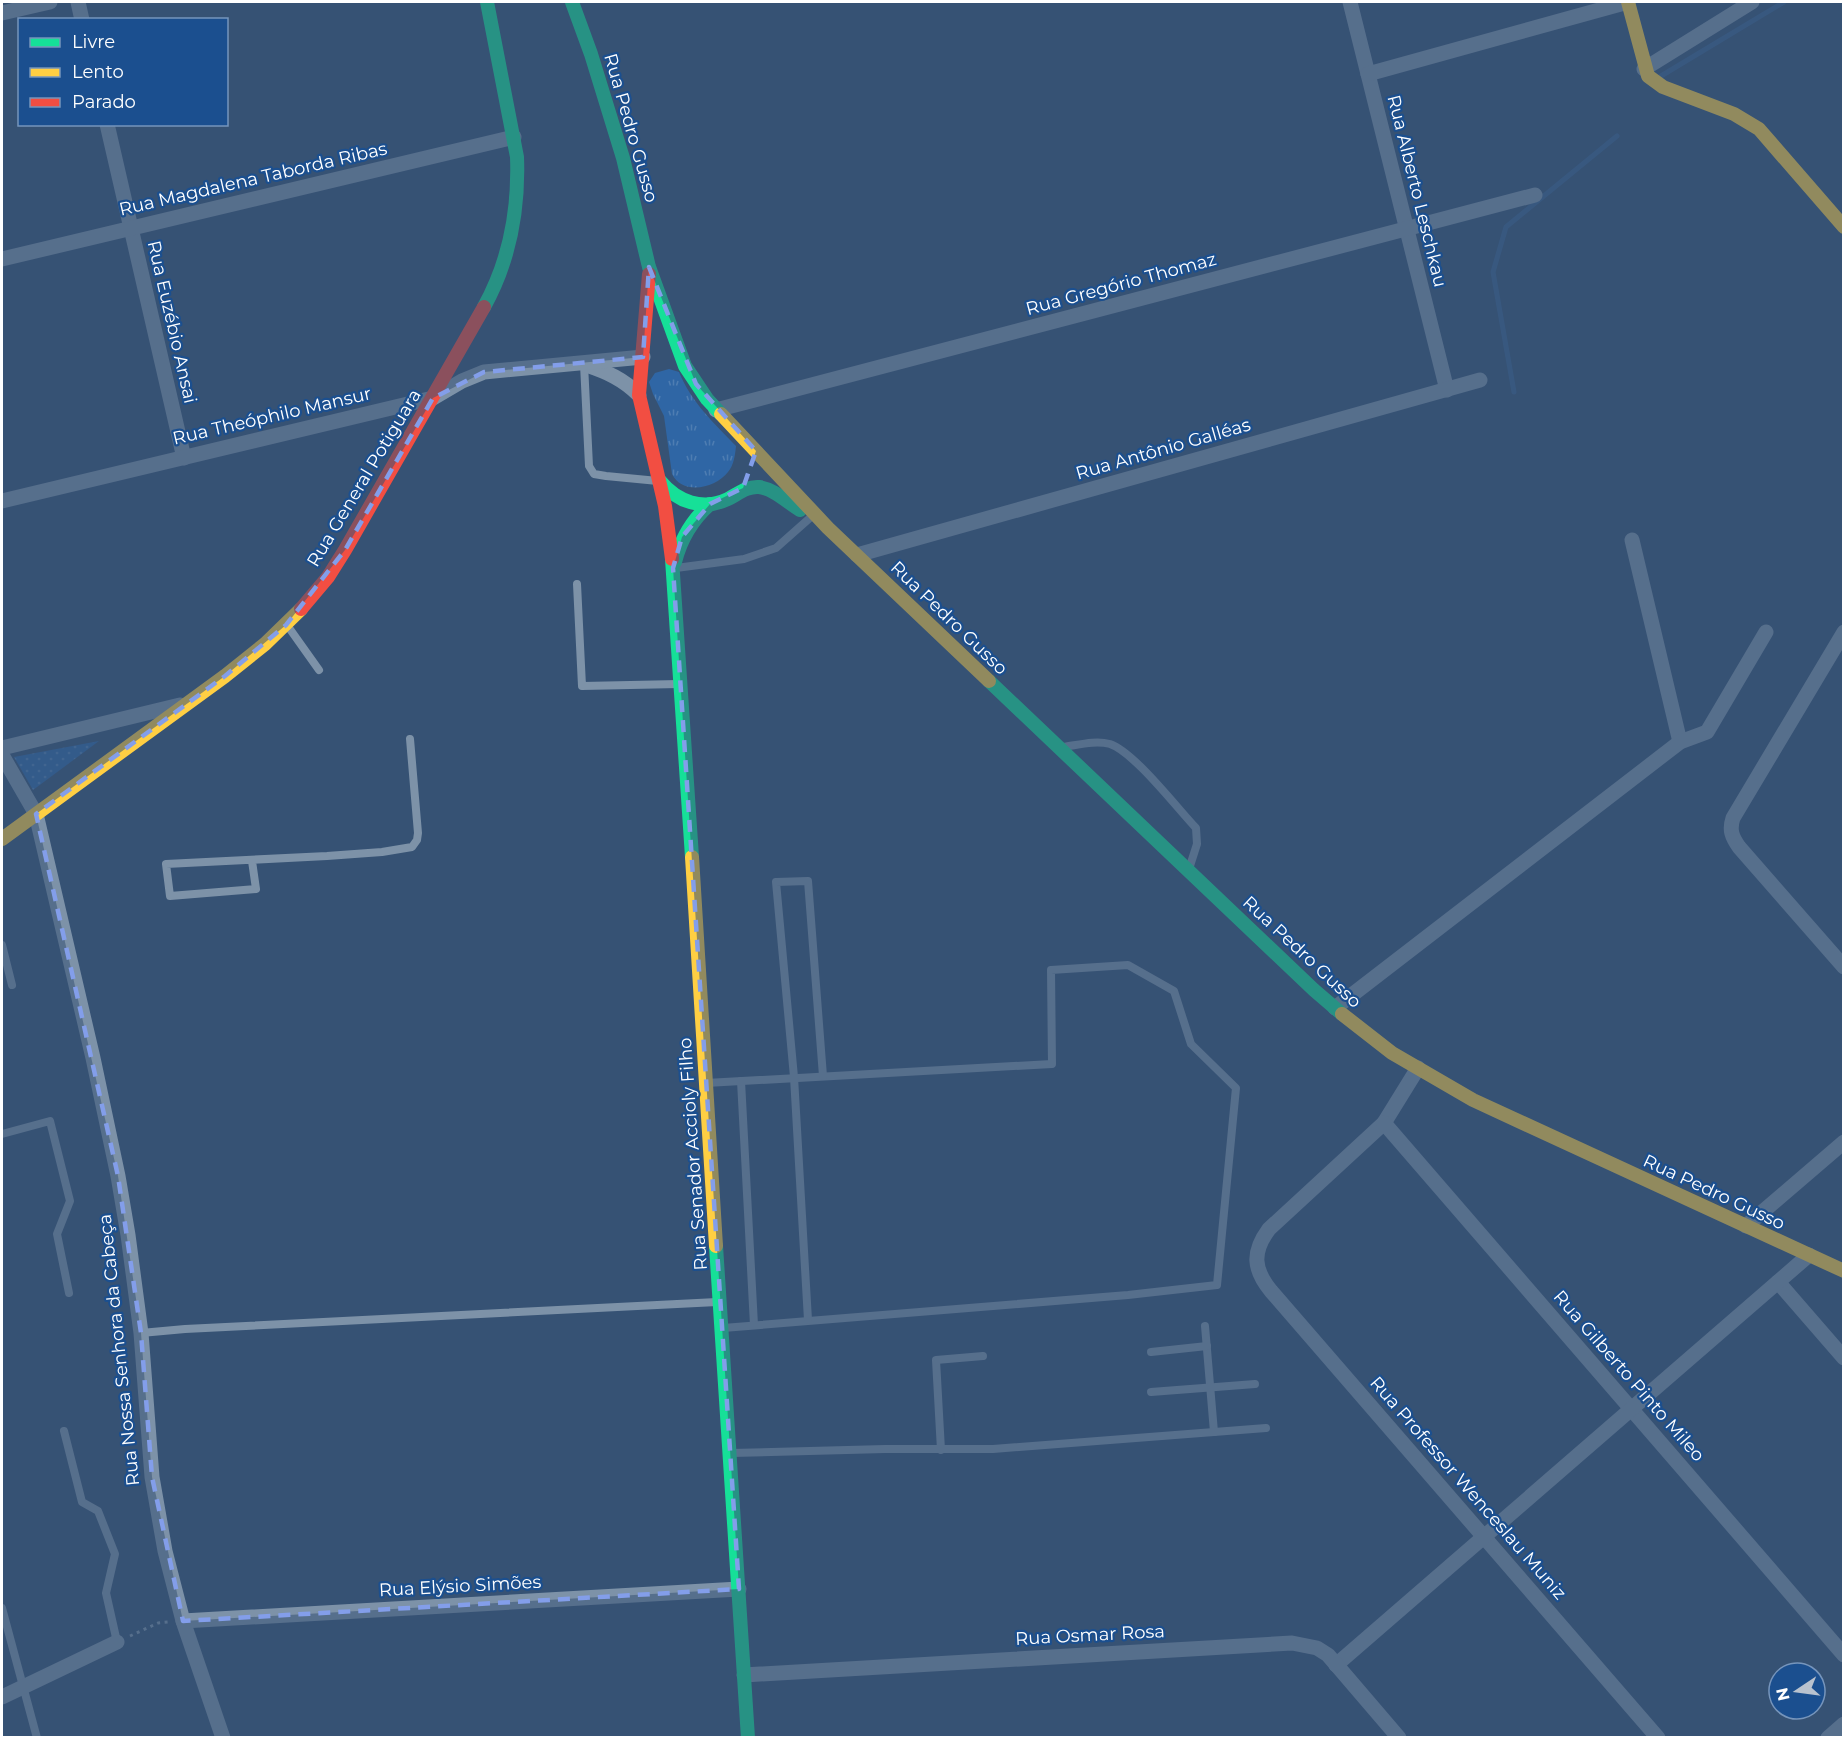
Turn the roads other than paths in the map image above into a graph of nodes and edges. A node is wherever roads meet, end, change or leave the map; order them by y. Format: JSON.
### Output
{"nodes":[{"id":1,"x":50,"y":2,"type":"edge"},
{"id":2,"x":78,"y":2,"type":"edge"},
{"id":3,"x":487,"y":2,"type":"edge"},
{"id":4,"x":572,"y":2,"type":"edge"},
{"id":5,"x":1350,"y":2,"type":"edge"},
{"id":6,"x":1628,"y":2,"type":"edge"},
{"id":7,"x":1752,"y":2,"type":"edge"},
{"id":8,"x":2,"y":13,"type":"edge"},
{"id":9,"x":82,"y":18,"type":"edge"},
{"id":10,"x":1644,"y":69,"type":"junction"},
{"id":11,"x":1368,"y":74,"type":"junction"},
{"id":12,"x":107,"y":126,"type":"edge"},
{"id":13,"x":514,"y":137,"type":"junction"},
{"id":14,"x":1535,"y":195,"type":"dead end"},
{"id":15,"x":1844,"y":227,"type":"edge"},
{"id":16,"x":131,"y":228,"type":"junction"},
{"id":17,"x":1407,"y":229,"type":"junction"},
{"id":18,"x":2,"y":259,"type":"edge"},
{"id":19,"x":649,"y":267,"type":"junction"},
{"id":20,"x":652,"y":351,"type":"junction"},
{"id":21,"x":680,"y":352,"type":"junction"},
{"id":22,"x":584,"y":364,"type":"junction"},
{"id":23,"x":1480,"y":380,"type":"dead end"},
{"id":24,"x":1447,"y":390,"type":"junction"},
{"id":25,"x":639,"y":394,"type":"junction"},
{"id":26,"x":433,"y":398,"type":"junction"},
{"id":27,"x":716,"y":410,"type":"junction"},
{"id":28,"x":756,"y":451,"type":"junction"},
{"id":29,"x":184,"y":458,"type":"junction"},
{"id":30,"x":660,"y":481,"type":"junction"},
{"id":31,"x":737,"y":492,"type":"junction"},
{"id":32,"x":2,"y":501,"type":"edge"},
{"id":33,"x":710,"y":504,"type":"junction"},
{"id":34,"x":811,"y":517,"type":"junction"},
{"id":35,"x":828,"y":528,"type":"junction"},
{"id":36,"x":1632,"y":540,"type":"dead end"},
{"id":37,"x":857,"y":555,"type":"junction"},
{"id":38,"x":673,"y":568,"type":"junction"},
{"id":39,"x":577,"y":584,"type":"dead end"},
{"id":40,"x":286,"y":625,"type":"junction"},
{"id":41,"x":1766,"y":632,"type":"dead end"},
{"id":42,"x":1844,"y":632,"type":"edge"},
{"id":43,"x":319,"y":670,"type":"dead end"},
{"id":44,"x":680,"y":684,"type":"junction"},
{"id":45,"x":190,"y":703,"type":"junction"},
{"id":46,"x":410,"y":739,"type":"dead end"},
{"id":47,"x":1680,"y":742,"type":"junction"},
{"id":48,"x":2,"y":748,"type":"edge"},
{"id":49,"x":1060,"y":748,"type":"junction"},
{"id":50,"x":2,"y":755,"type":"edge"},
{"id":51,"x":36,"y":814,"type":"junction"},
{"id":52,"x":2,"y":839,"type":"edge"},
{"id":53,"x":252,"y":861,"type":"junction"},
{"id":54,"x":1189,"y":871,"type":"junction"},
{"id":55,"x":2,"y":945,"type":"edge"},
{"id":56,"x":1844,"y":967,"type":"edge"},
{"id":57,"x":12,"y":985,"type":"dead end"},
{"id":58,"x":1335,"y":1008,"type":"junction"},
{"id":59,"x":1418,"y":1068,"type":"junction"},
{"id":60,"x":824,"y":1076,"type":"junction"},
{"id":61,"x":794,"y":1077,"type":"junction"},
{"id":62,"x":741,"y":1081,"type":"junction"},
{"id":63,"x":706,"y":1083,"type":"junction"},
{"id":64,"x":1384,"y":1123,"type":"junction"},
{"id":65,"x":2,"y":1134,"type":"edge"},
{"id":66,"x":1844,"y":1142,"type":"edge"},
{"id":67,"x":1746,"y":1226,"type":"junction"},
{"id":68,"x":1809,"y":1255,"type":"junction"},
{"id":69,"x":1844,"y":1271,"type":"edge"},
{"id":70,"x":1778,"y":1282,"type":"junction"},
{"id":71,"x":69,"y":1293,"type":"dead end"},
{"id":72,"x":720,"y":1302,"type":"junction"},
{"id":73,"x":808,"y":1320,"type":"junction"},
{"id":74,"x":754,"y":1325,"type":"junction"},
{"id":75,"x":1205,"y":1326,"type":"dead end"},
{"id":76,"x":722,"y":1328,"type":"junction"},
{"id":77,"x":141,"y":1333,"type":"junction"},
{"id":78,"x":1207,"y":1346,"type":"junction"},
{"id":79,"x":1151,"y":1352,"type":"dead end"},
{"id":80,"x":983,"y":1356,"type":"dead end"},
{"id":81,"x":1844,"y":1358,"type":"edge"},
{"id":82,"x":1255,"y":1384,"type":"dead end"},
{"id":83,"x":1209,"y":1387,"type":"junction"},
{"id":84,"x":1151,"y":1392,"type":"dead end"},
{"id":85,"x":1631,"y":1409,"type":"junction"},
{"id":86,"x":1266,"y":1428,"type":"dead end"},
{"id":87,"x":64,"y":1431,"type":"dead end"},
{"id":88,"x":1214,"y":1432,"type":"junction"},
{"id":89,"x":941,"y":1450,"type":"junction"},
{"id":90,"x":730,"y":1453,"type":"junction"},
{"id":91,"x":1484,"y":1537,"type":"junction"},
{"id":92,"x":739,"y":1590,"type":"junction"},
{"id":93,"x":2,"y":1608,"type":"edge"},
{"id":94,"x":183,"y":1621,"type":"junction"},
{"id":95,"x":117,"y":1642,"type":"joint"},
{"id":96,"x":1844,"y":1655,"type":"edge"},
{"id":97,"x":1336,"y":1665,"type":"junction"},
{"id":98,"x":744,"y":1675,"type":"junction"},
{"id":99,"x":22,"y":1687,"type":"junction"},
{"id":100,"x":2,"y":1697,"type":"edge"},
{"id":101,"x":1844,"y":1724,"type":"edge"},
{"id":102,"x":38,"y":1737,"type":"edge"},
{"id":103,"x":223,"y":1737,"type":"edge"},
{"id":104,"x":748,"y":1737,"type":"edge"},
{"id":105,"x":1399,"y":1737,"type":"edge"},
{"id":106,"x":1658,"y":1737,"type":"edge"},
{"id":107,"x":1828,"y":1737,"type":"edge"}],
"edges":[{"from":1,"to":8,"type":"street"},
{"from":2,"to":9,"type":"street"},
{"from":3,"to":13,"type":"main road","name":"Rua General Potiguara"},
{"from":4,"to":19,"type":"main road","name":"Rua Pedro Gusso"},
{"from":5,"to":11,"type":"street","name":"Rua Alberto Leschkau"},
{"from":6,"to":10,"type":"main road"},
{"from":6,"to":11,"type":"street"},
{"from":7,"to":10,"type":"street"},
{"from":10,"to":15,"type":"main road"},
{"from":11,"to":17,"type":"street","name":"Rua Alberto Leschkau"},
{"from":12,"to":16,"type":"street","name":"Rua Euzébio Ansai"},
{"from":13,"to":16,"type":"street","name":"Rua Magdalena Taborda Ribas"},
{"from":13,"to":26,"type":"main road","name":"Rua General Potiguara"},
{"from":14,"to":17,"type":"street","name":"Rua Gregório Thomaz"},
{"from":16,"to":18,"type":"street","name":"Rua Magdalena Taborda Ribas"},
{"from":16,"to":29,"type":"street","name":"Rua Euzébio Ansai"},
{"from":17,"to":24,"type":"street","name":"Rua Alberto Leschkau"},
{"from":17,"to":27,"type":"street","name":"Rua Gregório Thomaz"},
{"from":19,"to":20,"type":"main road","name":"Rua Pedro Gusso"},
{"from":19,"to":21,"type":"main road","name":"Rua Pedro Gusso"},
{"from":20,"to":21,"type":"main road"},
{"from":20,"to":22,"type":"street","name":"Rua Theóphilo Mansur"},
{"from":20,"to":25,"type":"main road","name":"Rua Pedro Gusso"},
{"from":21,"to":27,"type":"main road","name":"Rua Pedro Gusso"},
{"from":22,"to":25,"type":"street","name":"Rua Theóphilo Mansur"},
{"from":22,"to":26,"type":"street","name":"Rua Theóphilo Mansur"},
{"from":22,"to":30,"type":"lane"},
{"from":23,"to":24,"type":"street","name":"Rua Antônio Galléas"},
{"from":24,"to":37,"type":"street","name":"Rua Antônio Galléas"},
{"from":25,"to":30,"type":"main road","name":"Rua Pedro Gusso"},
{"from":26,"to":29,"type":"street","name":"Rua Theóphilo Mansur"},
{"from":26,"to":40,"type":"main road","name":"Rua General Potiguara"},
{"from":27,"to":28,"type":"main road","name":"Rua Pedro Gusso"},
{"from":28,"to":31,"type":"main road"},
{"from":28,"to":35,"type":"main road","name":"Rua Pedro Gusso"},
{"from":29,"to":32,"type":"street","name":"Rua Theóphilo Mansur"},
{"from":30,"to":33,"type":"main road"},
{"from":30,"to":38,"type":"main road","name":"Rua Senador Accioly Filho"},
{"from":31,"to":33,"type":"main road","name":"Rua Pedro Gusso"},
{"from":31,"to":34,"type":"main road","name":"Rua Pedro Gusso"},
{"from":33,"to":38,"type":"main road","name":"Rua Senador Accioly Filho"},
{"from":34,"to":35,"type":"main road","name":"Rua Pedro Gusso"},
{"from":34,"to":38,"type":"lane"},
{"from":35,"to":37,"type":"main road","name":"Rua Pedro Gusso"},
{"from":36,"to":47,"type":"street"},
{"from":37,"to":49,"type":"main road","name":"Rua Pedro Gusso"},
{"from":38,"to":44,"type":"main road","name":"Rua Senador Accioly Filho"},
{"from":39,"to":44,"type":"lane"},
{"from":40,"to":43,"type":"lane"},
{"from":40,"to":45,"type":"main road","name":"Rua General Potiguara"},
{"from":41,"to":47,"type":"street"},
{"from":42,"to":56,"type":"street"},
{"from":44,"to":63,"type":"main road","name":"Rua Senador Accioly Filho"},
{"from":45,"to":48,"type":"street"},
{"from":45,"to":51,"type":"main road","name":"Rua General Potiguara"},
{"from":46,"to":53,"type":"lane"},
{"from":47,"to":58,"type":"street"},
{"from":49,"to":54,"type":"main road","name":"Rua Pedro Gusso"},
{"from":49,"to":54,"type":"lane"},
{"from":50,"to":51,"type":"street","name":"Rua Nossa Senhora da Cabeça"},
{"from":51,"to":52,"type":"main road","name":"Rua General Potiguara"},
{"from":51,"to":77,"type":"street","name":"Rua Nossa Senhora da Cabeça"},
{"from":53,"to":53,"type":"lane"},
{"from":54,"to":58,"type":"main road","name":"Rua Pedro Gusso"},
{"from":55,"to":57,"type":"lane"},
{"from":58,"to":59,"type":"main road","name":"Rua Pedro Gusso"},
{"from":59,"to":64,"type":"street"},
{"from":59,"to":67,"type":"main road","name":"Rua Pedro Gusso"},
{"from":60,"to":61,"type":"lane"},
{"from":60,"to":61,"type":"lane"},
{"from":60,"to":73,"type":"lane"},
{"from":61,"to":62,"type":"lane"},
{"from":61,"to":73,"type":"lane"},
{"from":62,"to":63,"type":"lane"},
{"from":62,"to":74,"type":"lane"},
{"from":63,"to":72,"type":"main road","name":"Rua Senador Accioly Filho"},
{"from":64,"to":85,"type":"street","name":"Rua Gilberto Pinto Mileo"},
{"from":64,"to":91,"type":"street","name":"Rua Professor Wenceslau Muniz"},
{"from":65,"to":71,"type":"lane"},
{"from":66,"to":67,"type":"street"},
{"from":67,"to":68,"type":"main road","name":"Rua Pedro Gusso"},
{"from":68,"to":69,"type":"main road","name":"Rua Pedro Gusso"},
{"from":68,"to":70,"type":"street"},
{"from":70,"to":81,"type":"street"},
{"from":70,"to":85,"type":"street"},
{"from":72,"to":76,"type":"main road","name":"Rua Senador Accioly Filho"},
{"from":72,"to":77,"type":"lane"},
{"from":73,"to":74,"type":"lane"},
{"from":74,"to":76,"type":"lane"},
{"from":75,"to":78,"type":"lane"},
{"from":76,"to":90,"type":"main road","name":"Rua Senador Accioly Filho"},
{"from":77,"to":94,"type":"street","name":"Rua Nossa Senhora da Cabeça"},
{"from":78,"to":79,"type":"lane"},
{"from":78,"to":83,"type":"lane"},
{"from":80,"to":89,"type":"lane"},
{"from":82,"to":83,"type":"lane"},
{"from":83,"to":84,"type":"lane"},
{"from":83,"to":88,"type":"lane"},
{"from":85,"to":91,"type":"street"},
{"from":85,"to":96,"type":"street","name":"Rua Gilberto Pinto Mileo"},
{"from":86,"to":88,"type":"lane"},
{"from":87,"to":95,"type":"lane"},
{"from":88,"to":89,"type":"lane"},
{"from":89,"to":90,"type":"lane"},
{"from":90,"to":92,"type":"main road","name":"Rua Senador Accioly Filho"},
{"from":91,"to":97,"type":"street"},
{"from":91,"to":106,"type":"street","name":"Rua Professor Wenceslau Muniz"},
{"from":92,"to":94,"type":"street","name":"Rua Elýsio Simões"},
{"from":92,"to":98,"type":"main road","name":"Rua Senador Accioly Filho"},
{"from":93,"to":99,"type":"lane"},
{"from":94,"to":103,"type":"street","name":"Rua Nossa Senhora da Cabeça"},
{"from":95,"to":99,"type":"street"},
{"from":97,"to":98,"type":"street","name":"Rua Osmar Rosa"},
{"from":97,"to":105,"type":"street","name":"Rua Osmar Rosa"},
{"from":98,"to":104,"type":"main road","name":"Rua Senador Accioly Filho"},
{"from":99,"to":100,"type":"street"},
{"from":99,"to":102,"type":"lane"},
{"from":101,"to":107,"type":"street"}]}
